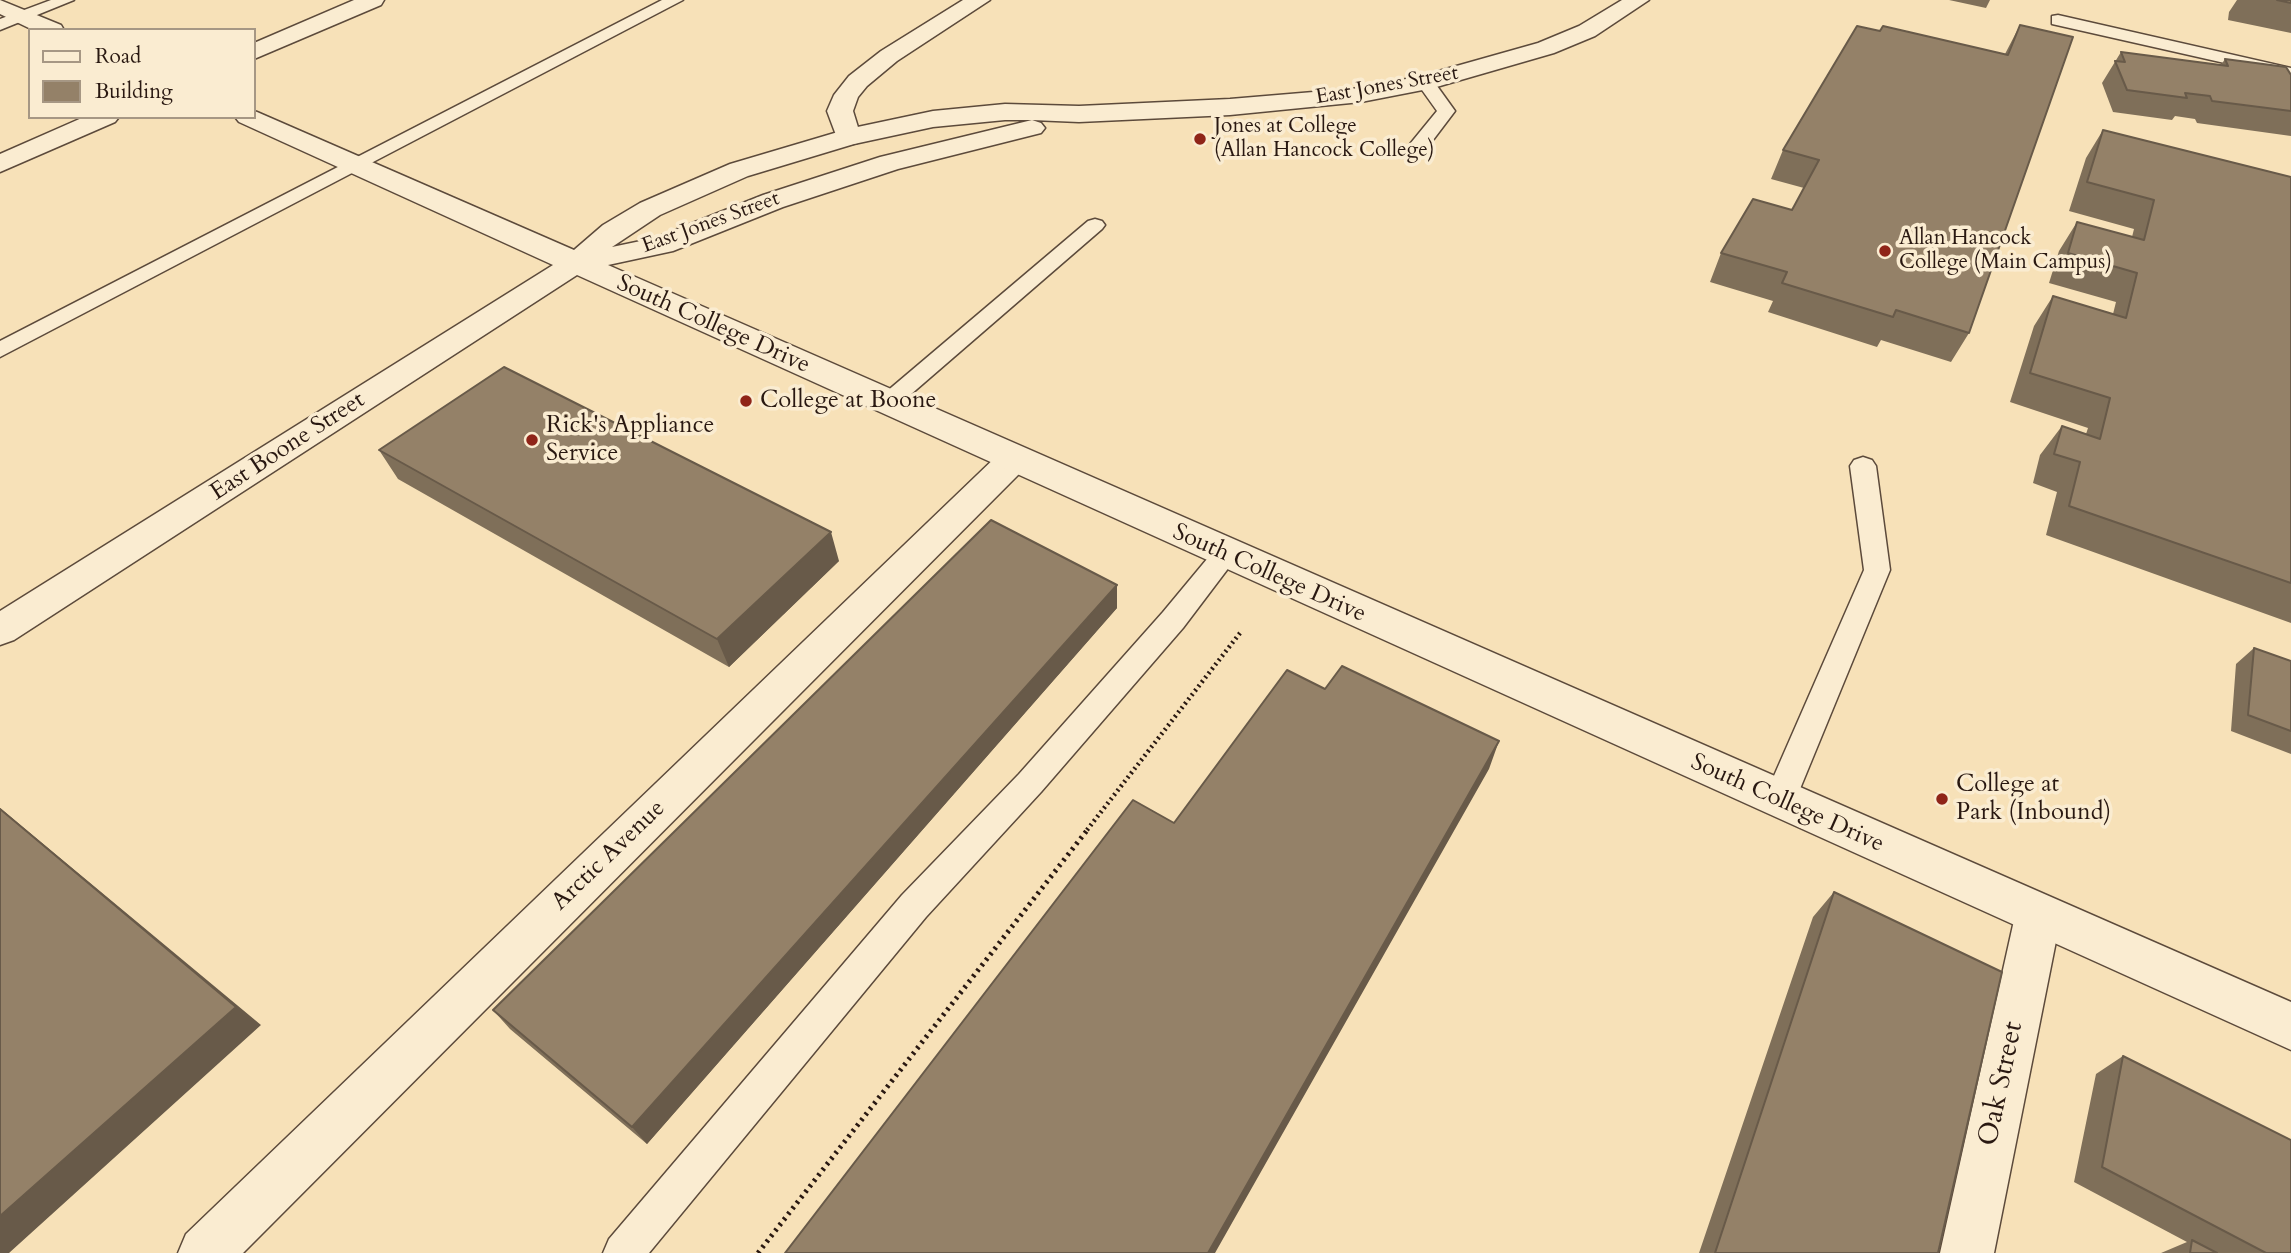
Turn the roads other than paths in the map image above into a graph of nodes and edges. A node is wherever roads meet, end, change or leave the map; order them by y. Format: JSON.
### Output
{"nodes":[{"id":1,"x":66,"y":0,"type":"edge"},
{"id":2,"x":373,"y":0,"type":"edge"},
{"id":3,"x":675,"y":0,"type":"edge"},
{"id":4,"x":979,"y":0,"type":"edge"},
{"id":5,"x":1638,"y":0,"type":"edge"},
{"id":6,"x":0,"y":6,"type":"edge"},
{"id":7,"x":23,"y":16,"type":"junction"},
{"id":8,"x":2058,"y":20,"type":"dead end"},
{"id":9,"x":0,"y":25,"type":"edge"},
{"id":10,"x":49,"y":28,"type":"edge"},
{"id":11,"x":256,"y":51,"type":"edge"},
{"id":12,"x":2291,"y":73,"type":"edge"},
{"id":13,"x":1426,"y":83,"type":"junction"},
{"id":14,"x":1079,"y":114,"type":"junction"},
{"id":15,"x":101,"y":119,"type":"edge"},
{"id":16,"x":252,"y":119,"type":"edge"},
{"id":17,"x":848,"y":137,"type":"junction"},
{"id":18,"x":1420,"y":144,"type":"dead end"},
{"id":19,"x":0,"y":164,"type":"edge"},
{"id":20,"x":356,"y":165,"type":"junction"},
{"id":21,"x":1095,"y":225,"type":"dead end"},
{"id":22,"x":576,"y":263,"type":"junction"},
{"id":23,"x":0,"y":350,"type":"edge"},
{"id":24,"x":887,"y":403,"type":"junction"},
{"id":25,"x":1013,"y":460,"type":"junction"},
{"id":26,"x":1863,"y":466,"type":"dead end"},
{"id":27,"x":1226,"y":554,"type":"junction"},
{"id":28,"x":0,"y":630,"type":"edge"},
{"id":29,"x":1779,"y":801,"type":"junction"},
{"id":30,"x":2038,"y":916,"type":"junction"},
{"id":31,"x":2291,"y":1026,"type":"edge"},
{"id":32,"x":205,"y":1253,"type":"edge"},
{"id":33,"x":623,"y":1253,"type":"edge"},
{"id":34,"x":1967,"y":1253,"type":"edge"}],
"edges":[{"from":1,"to":7,"type":"lane"},
{"from":2,"to":11,"type":"street"},
{"from":3,"to":20,"type":"lane"},
{"from":4,"to":17,"type":"street"},
{"from":5,"to":13,"type":"street","name":"East Jones Street"},
{"from":6,"to":7,"type":"street"},
{"from":7,"to":9,"type":"lane"},
{"from":7,"to":10,"type":"street"},
{"from":8,"to":12,"type":"lane"},
{"from":13,"to":14,"type":"street","name":"East Jones Street"},
{"from":13,"to":18,"type":"lane"},
{"from":14,"to":17,"type":"street","name":"East Jones Street"},
{"from":14,"to":22,"type":"street","name":"East Jones Street"},
{"from":15,"to":19,"type":"street"},
{"from":16,"to":20,"type":"street","name":"South College Drive"},
{"from":17,"to":22,"type":"street","name":"East Jones Street"},
{"from":20,"to":22,"type":"street","name":"South College Drive"},
{"from":20,"to":23,"type":"lane"},
{"from":21,"to":24,"type":"lane"},
{"from":22,"to":24,"type":"street","name":"South College Drive"},
{"from":22,"to":28,"type":"street","name":"East Boone Street"},
{"from":24,"to":25,"type":"street","name":"South College Drive"},
{"from":25,"to":27,"type":"street","name":"South College Drive"},
{"from":25,"to":32,"type":"street","name":"Arctic Avenue"},
{"from":26,"to":29,"type":"lane"},
{"from":27,"to":29,"type":"street","name":"South College Drive"},
{"from":27,"to":33,"type":"lane"},
{"from":29,"to":30,"type":"street","name":"South College Drive"},
{"from":30,"to":31,"type":"street","name":"South College Drive"},
{"from":30,"to":34,"type":"street","name":"Oak Street"}]}
